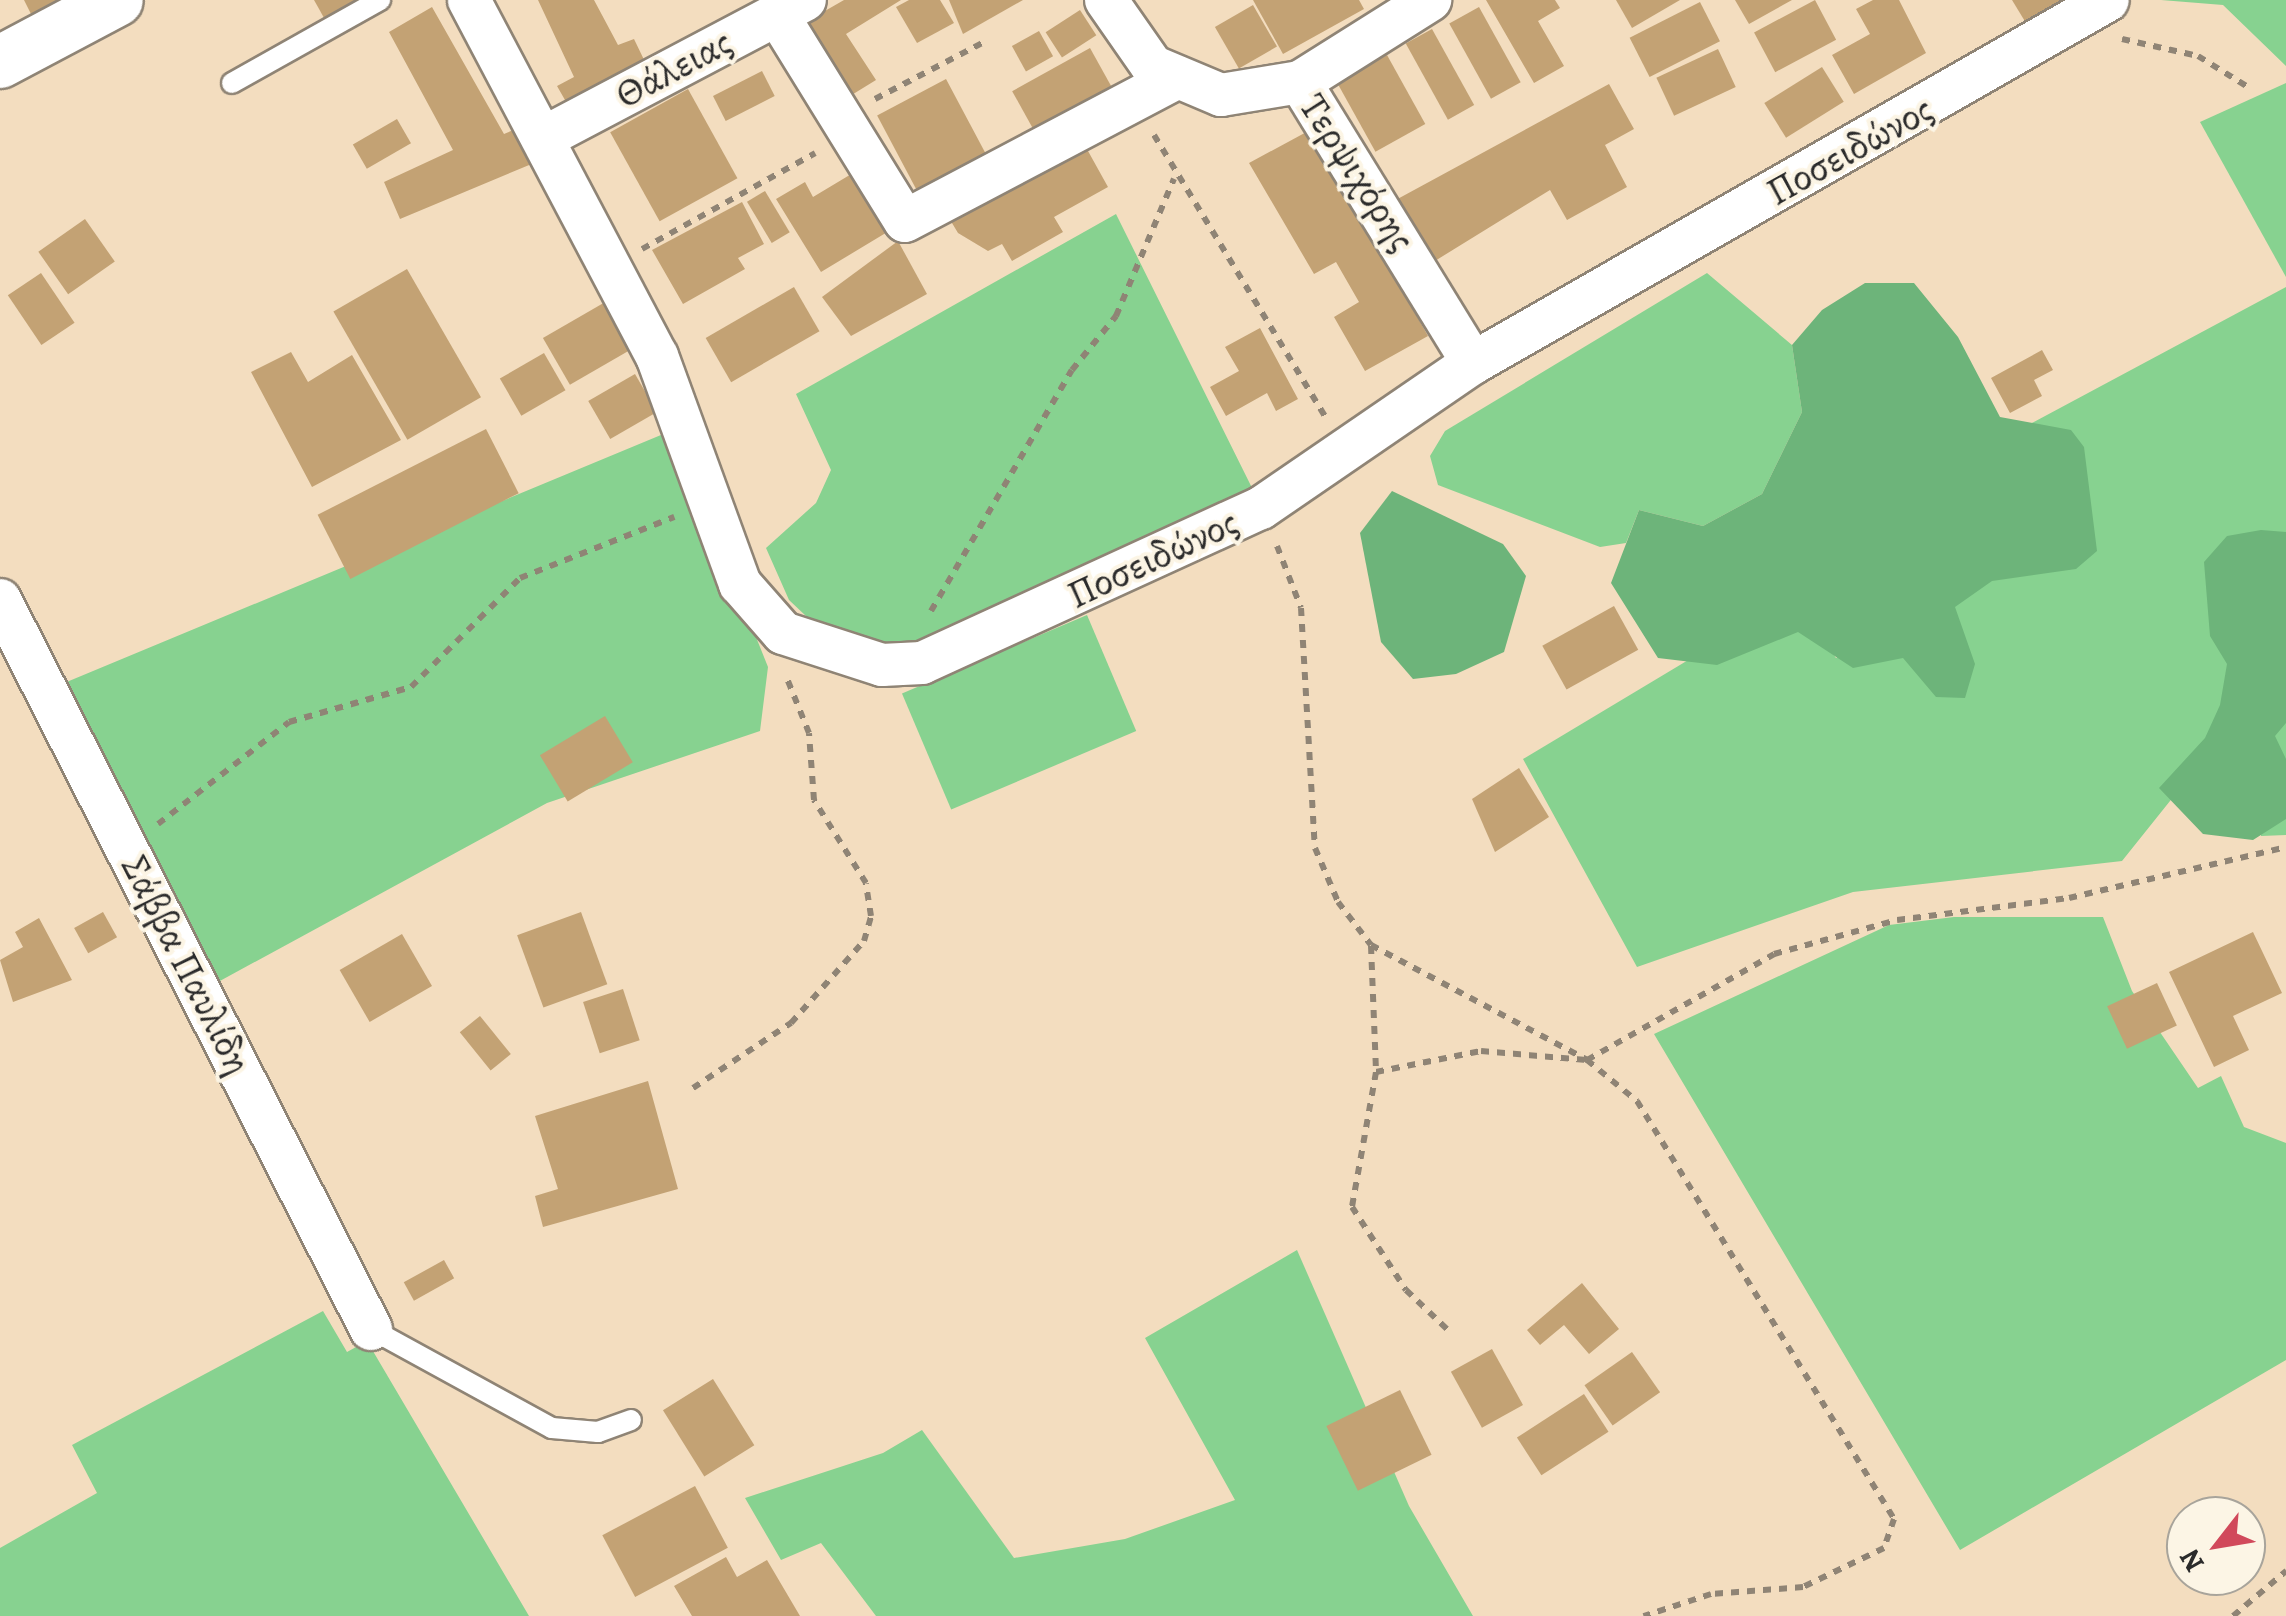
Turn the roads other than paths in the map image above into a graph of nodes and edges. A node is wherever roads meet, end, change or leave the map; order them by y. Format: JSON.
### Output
{"nodes":[{"id":1,"x":117,"y":0,"type":"edge"},
{"id":2,"x":380,"y":0,"type":"edge"},
{"id":3,"x":469,"y":0,"type":"edge"},
{"id":4,"x":1106,"y":0,"type":"edge"},
{"id":5,"x":1430,"y":0,"type":"edge"},
{"id":6,"x":791,"y":7,"type":"edge"},
{"id":7,"x":2097,"y":10,"type":"edge"},
{"id":8,"x":0,"y":62,"type":"edge"},
{"id":9,"x":1300,"y":82,"type":"junction"},
{"id":10,"x":232,"y":83,"type":"dead end"},
{"id":11,"x":1160,"y":86,"type":"junction"},
{"id":12,"x":543,"y":138,"type":"junction"},
{"id":13,"x":1473,"y":364,"type":"junction"},
{"id":14,"x":0,"y":600,"type":"edge"},
{"id":15,"x":371,"y":1328,"type":"joint"},
{"id":16,"x":631,"y":1420,"type":"dead end"}],
"edges":[{"from":1,"to":8,"type":"street"},
{"from":2,"to":10,"type":"lane"},
{"from":3,"to":12,"type":"street","name":"Ποσειδώνος"},
{"from":4,"to":11,"type":"street"},
{"from":5,"to":9,"type":"street"},
{"from":6,"to":11,"type":"street"},
{"from":6,"to":12,"type":"street","name":"Θάλειας"},
{"from":7,"to":13,"type":"street","name":"Ποσειδώνος"},
{"from":9,"to":11,"type":"street","name":"Τερψιχόρης"},
{"from":9,"to":13,"type":"street","name":"Τερψιχόρης"},
{"from":12,"to":13,"type":"street","name":"Ποσειδώνος"},
{"from":14,"to":15,"type":"street","name":"Σάββα Παυλίδη"},
{"from":15,"to":16,"type":"lane"}]}
